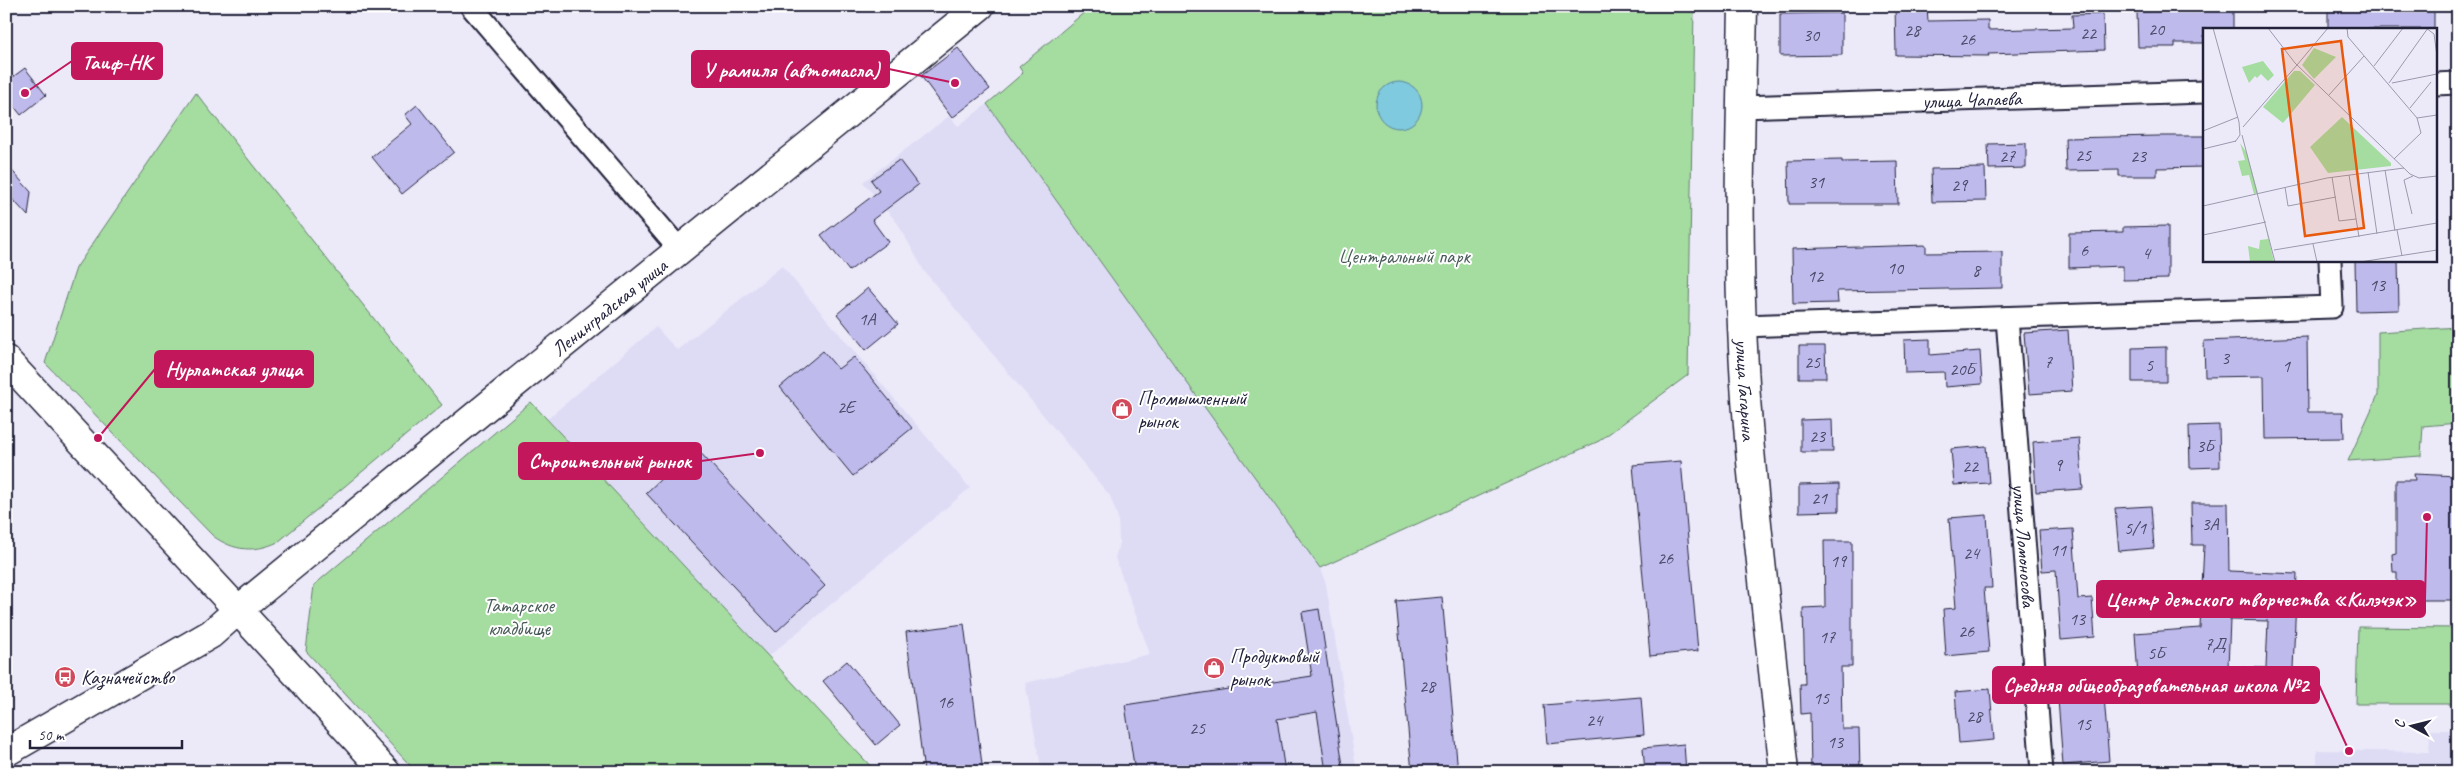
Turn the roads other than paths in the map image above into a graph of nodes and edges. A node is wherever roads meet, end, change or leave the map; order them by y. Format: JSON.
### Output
{"nodes":[{"id":1,"x":471,"y":6,"type":"edge"},
{"id":2,"x":980,"y":6,"type":"edge"},
{"id":3,"x":1742,"y":6,"type":"edge"},
{"id":4,"x":2458,"y":83,"type":"edge"},
{"id":5,"x":2436,"y":84,"type":"edge"},
{"id":6,"x":2203,"y":92,"type":"edge"},
{"id":7,"x":1741,"y":107,"type":"junction"},
{"id":8,"x":680,"y":250,"type":"junction"},
{"id":9,"x":2330,"y":261,"type":"edge"},
{"id":10,"x":2008,"y":318,"type":"junction"},
{"id":11,"x":1742,"y":326,"type":"junction"},
{"id":12,"x":6,"y":360,"type":"edge"},
{"id":13,"x":238,"y":610,"type":"junction"},
{"id":14,"x":6,"y":752,"type":"edge"},
{"id":15,"x":386,"y":772,"type":"edge"},
{"id":16,"x":1784,"y":772,"type":"edge"},
{"id":17,"x":2042,"y":772,"type":"edge"}],
"edges":[{"from":1,"to":8,"type":"street"},
{"from":2,"to":8,"type":"main road","name":"Ленинградская улица"},
{"from":3,"to":7,"type":"main road","name":"улица Гагарина"},
{"from":4,"to":5,"type":"street"},
{"from":6,"to":7,"type":"street","name":"улица Чапаева"},
{"from":7,"to":11,"type":"main road","name":"улица Гагарина"},
{"from":8,"to":13,"type":"main road","name":"Ленинградская улица"},
{"from":9,"to":10,"type":"street"},
{"from":10,"to":11,"type":"street"},
{"from":10,"to":17,"type":"street","name":"улица Ломоносова"},
{"from":11,"to":16,"type":"main road","name":"улица Гагарина"},
{"from":12,"to":13,"type":"main road"},
{"from":13,"to":14,"type":"main road","name":"Ленинградская улица"},
{"from":13,"to":15,"type":"main road"}]}
